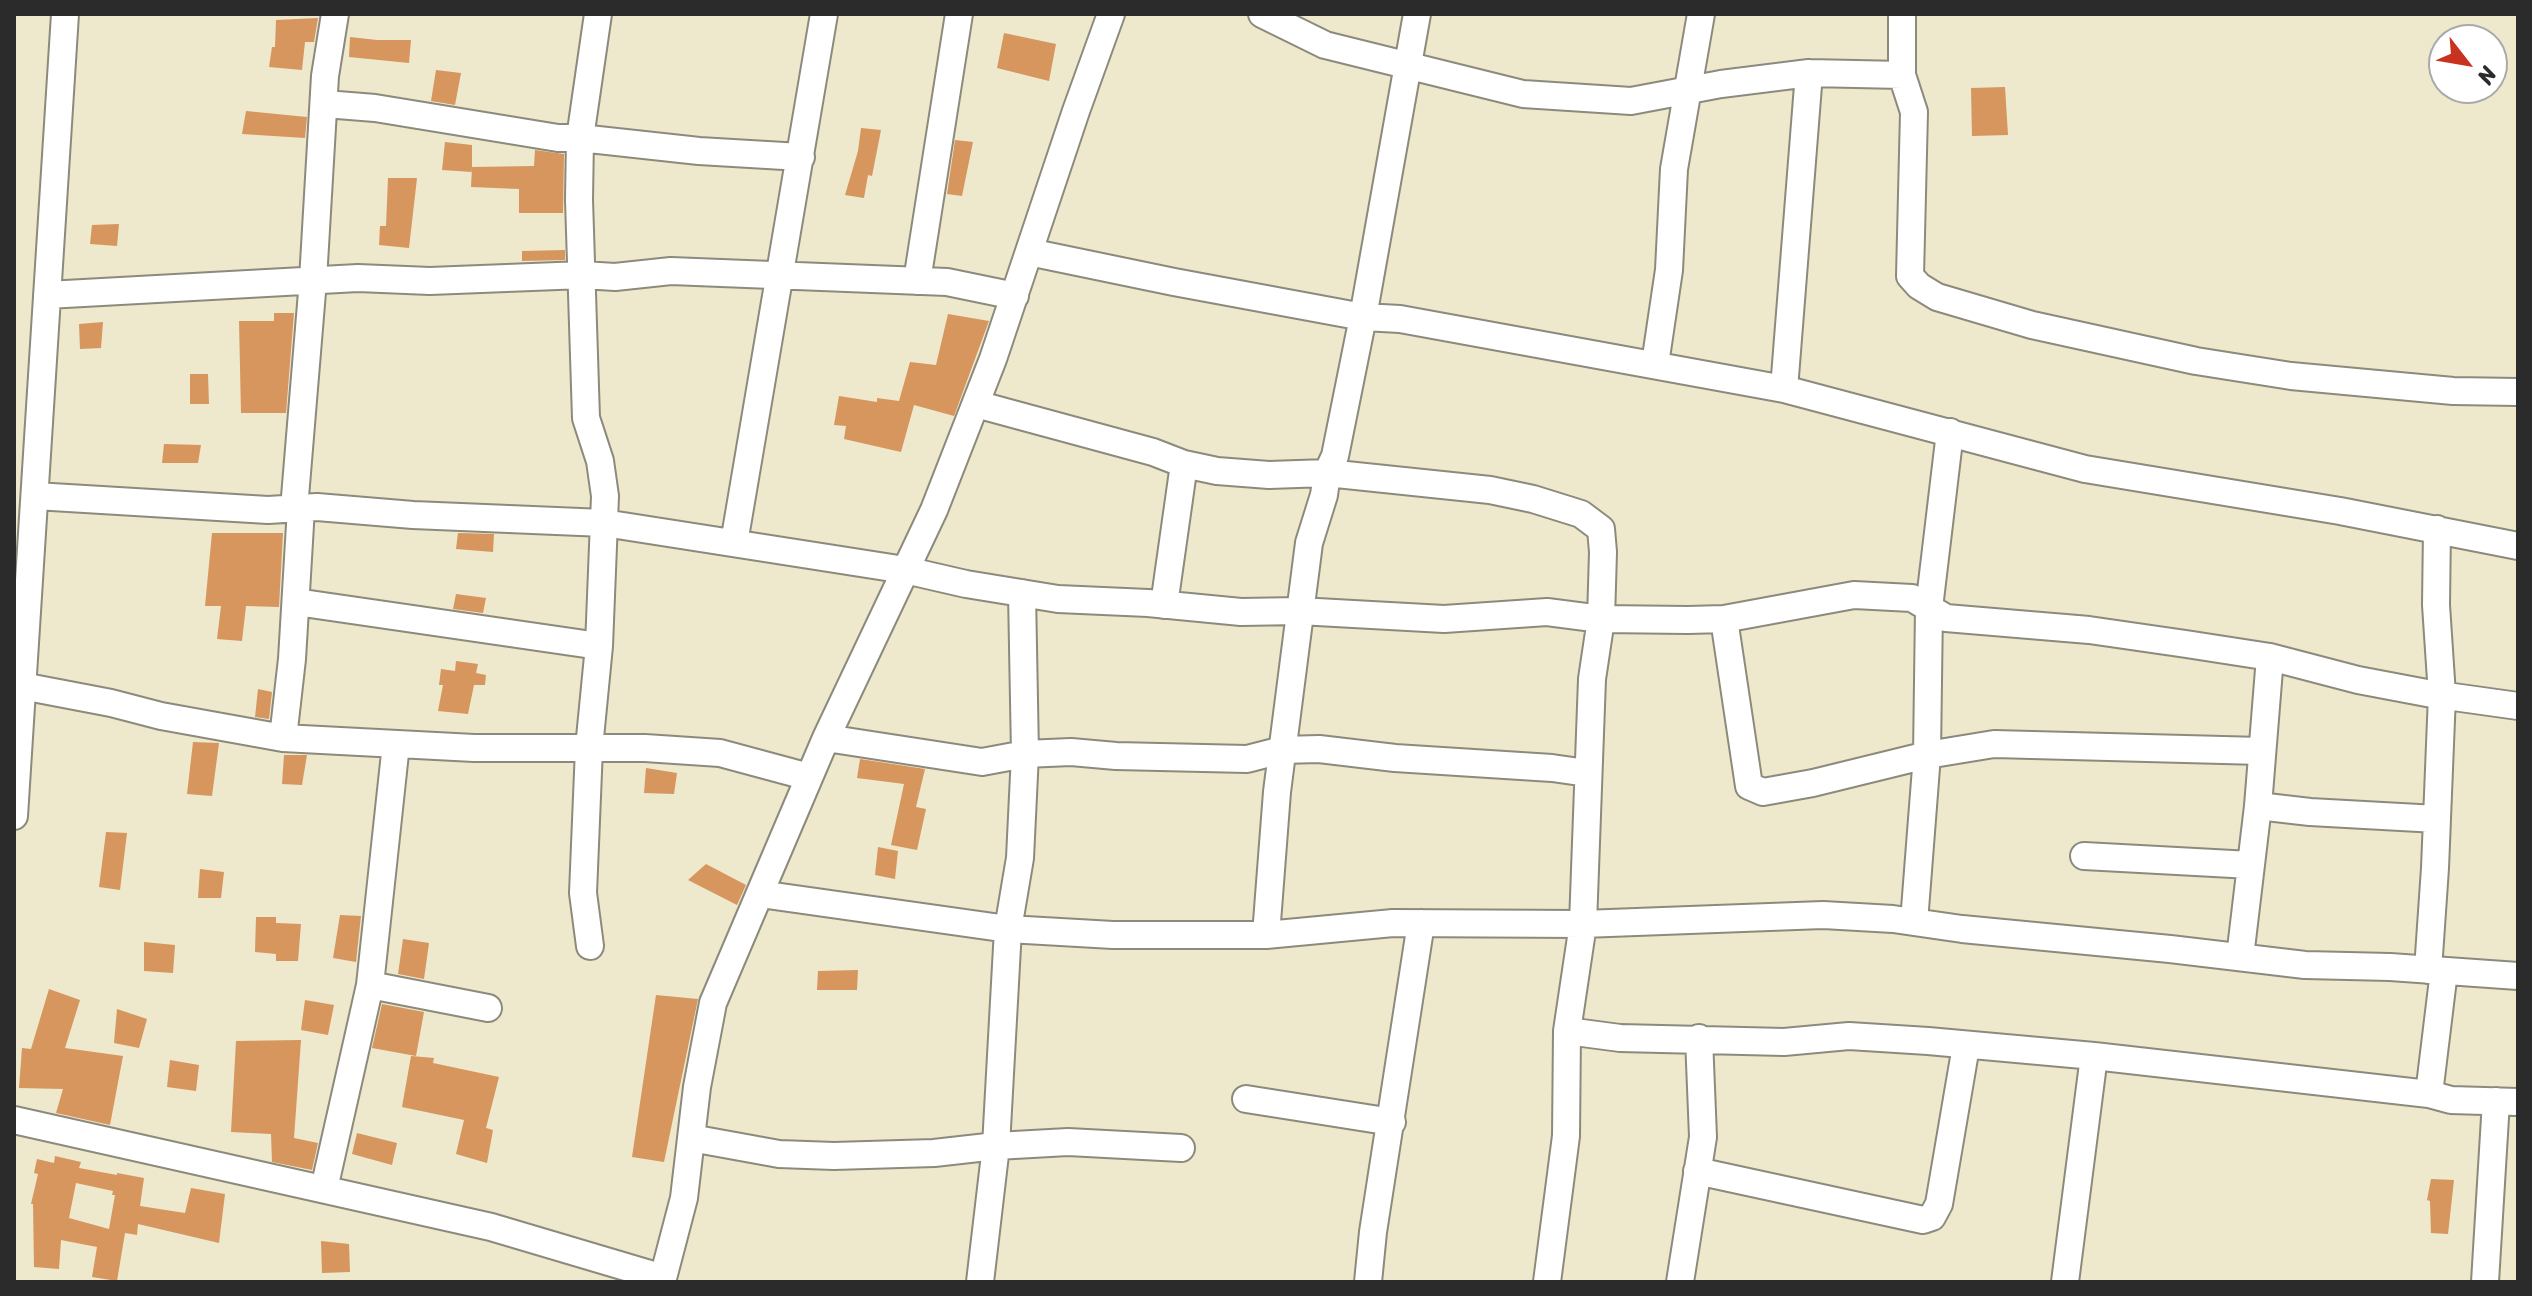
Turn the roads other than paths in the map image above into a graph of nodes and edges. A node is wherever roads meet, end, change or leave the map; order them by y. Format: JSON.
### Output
{"nodes":[{"id":1,"x":65,"y":14,"type":"edge"},
{"id":2,"x":335,"y":14,"type":"edge"},
{"id":3,"x":598,"y":14,"type":"edge"},
{"id":4,"x":824,"y":14,"type":"edge"},
{"id":5,"x":959,"y":14,"type":"edge"},
{"id":6,"x":1111,"y":14,"type":"edge"},
{"id":7,"x":1262,"y":14,"type":"edge"},
{"id":8,"x":1417,"y":14,"type":"edge"},
{"id":9,"x":1701,"y":14,"type":"edge"},
{"id":10,"x":1902,"y":14,"type":"edge"},
{"id":11,"x":1407,"y":66,"type":"junction"},
{"id":12,"x":1809,"y":73,"type":"junction"},
{"id":13,"x":1902,"y":75,"type":"junction"},
{"id":14,"x":1688,"y":91,"type":"junction"},
{"id":15,"x":325,"y":104,"type":"junction"},
{"id":16,"x":580,"y":138,"type":"junction"},
{"id":17,"x":801,"y":157,"type":"junction"},
{"id":18,"x":1029,"y":252,"type":"junction"},
{"id":19,"x":583,"y":275,"type":"junction"},
{"id":20,"x":780,"y":276,"type":"junction"},
{"id":21,"x":313,"y":280,"type":"junction"},
{"id":22,"x":917,"y":281,"type":"junction"},
{"id":23,"x":47,"y":295,"type":"junction"},
{"id":24,"x":1015,"y":296,"type":"junction"},
{"id":25,"x":1363,"y":317,"type":"junction"},
{"id":26,"x":1655,"y":364,"type":"junction"},
{"id":27,"x":1784,"y":389,"type":"junction"},
{"id":28,"x":2518,"y":392,"type":"edge"},
{"id":29,"x":976,"y":404,"type":"junction"},
{"id":30,"x":1950,"y":432,"type":"junction"},
{"id":31,"x":1184,"y":464,"type":"junction"},
{"id":32,"x":1327,"y":473,"type":"junction"},
{"id":33,"x":35,"y":496,"type":"junction"},
{"id":34,"x":298,"y":508,"type":"junction"},
{"id":35,"x":604,"y":523,"type":"junction"},
{"id":36,"x":2437,"y":529,"type":"junction"},
{"id":37,"x":734,"y":543,"type":"junction"},
{"id":38,"x":2518,"y":546,"type":"edge"},
{"id":39,"x":905,"y":570,"type":"junction"},
{"id":40,"x":1022,"y":593,"type":"junction"},
{"id":41,"x":296,"y":602,"type":"junction"},
{"id":42,"x":1164,"y":605,"type":"junction"},
{"id":43,"x":1929,"y":608,"type":"junction"},
{"id":44,"x":1299,"y":611,"type":"junction"},
{"id":45,"x":1601,"y":619,"type":"junction"},
{"id":46,"x":1724,"y":619,"type":"junction"},
{"id":47,"x":20,"y":622,"type":"edge"},
{"id":48,"x":599,"y":646,"type":"junction"},
{"id":49,"x":2270,"y":657,"type":"junction"},
{"id":50,"x":22,"y":686,"type":"junction"},
{"id":51,"x":2442,"y":695,"type":"junction"},
{"id":52,"x":2518,"y":706,"type":"edge"},
{"id":53,"x":283,"y":738,"type":"junction"},
{"id":54,"x":826,"y":738,"type":"junction"},
{"id":55,"x":396,"y":744,"type":"junction"},
{"id":56,"x":589,"y":748,"type":"junction"},
{"id":57,"x":1282,"y":750,"type":"junction"},
{"id":58,"x":2261,"y":751,"type":"junction"},
{"id":59,"x":1025,"y":754,"type":"junction"},
{"id":60,"x":1927,"y":755,"type":"junction"},
{"id":61,"x":1587,"y":773,"type":"junction"},
{"id":62,"x":809,"y":777,"type":"junction"},
{"id":63,"x":2258,"y":806,"type":"junction"},
{"id":64,"x":14,"y":816,"type":"edge"},
{"id":65,"x":2437,"y":819,"type":"junction"},
{"id":66,"x":2084,"y":856,"type":"dead end"},
{"id":67,"x":2251,"y":865,"type":"junction"},
{"id":68,"x":760,"y":894,"type":"junction"},
{"id":69,"x":1914,"y":922,"type":"junction"},
{"id":70,"x":1421,"y":923,"type":"junction"},
{"id":71,"x":1583,"y":924,"type":"junction"},
{"id":72,"x":1008,"y":929,"type":"junction"},
{"id":73,"x":1266,"y":935,"type":"junction"},
{"id":74,"x":590,"y":946,"type":"dead end"},
{"id":75,"x":2240,"y":957,"type":"junction"},
{"id":76,"x":2436,"y":971,"type":"junction"},
{"id":77,"x":2518,"y":976,"type":"edge"},
{"id":78,"x":370,"y":985,"type":"junction"},
{"id":79,"x":488,"y":1008,"type":"dead end"},
{"id":80,"x":1567,"y":1031,"type":"junction"},
{"id":81,"x":1699,"y":1038,"type":"junction"},
{"id":82,"x":1966,"y":1046,"type":"junction"},
{"id":83,"x":2094,"y":1056,"type":"junction"},
{"id":84,"x":2429,"y":1094,"type":"junction"},
{"id":85,"x":1246,"y":1099,"type":"dead end"},
{"id":86,"x":2507,"y":1102,"type":"edge"},
{"id":87,"x":14,"y":1120,"type":"edge"},
{"id":88,"x":1392,"y":1122,"type":"junction"},
{"id":89,"x":691,"y":1138,"type":"junction"},
{"id":90,"x":996,"y":1146,"type":"junction"},
{"id":91,"x":1181,"y":1148,"type":"dead end"},
{"id":92,"x":1697,"y":1171,"type":"junction"},
{"id":93,"x":324,"y":1189,"type":"junction"},
{"id":94,"x":662,"y":1280,"type":"edge"},
{"id":95,"x":980,"y":1282,"type":"edge"},
{"id":96,"x":1368,"y":1282,"type":"edge"},
{"id":97,"x":1547,"y":1282,"type":"edge"},
{"id":98,"x":1680,"y":1282,"type":"edge"},
{"id":99,"x":2065,"y":1282,"type":"edge"},
{"id":100,"x":2485,"y":1282,"type":"edge"}],
"edges":[{"from":1,"to":23,"type":"street"},
{"from":2,"to":15,"type":"street"},
{"from":3,"to":16,"type":"street"},
{"from":4,"to":17,"type":"street"},
{"from":5,"to":22,"type":"street"},
{"from":6,"to":18,"type":"street"},
{"from":7,"to":11,"type":"street"},
{"from":8,"to":11,"type":"street"},
{"from":9,"to":14,"type":"street"},
{"from":10,"to":13,"type":"street"},
{"from":11,"to":14,"type":"street"},
{"from":11,"to":25,"type":"street"},
{"from":12,"to":13,"type":"street"},
{"from":12,"to":14,"type":"street"},
{"from":12,"to":27,"type":"street"},
{"from":13,"to":28,"type":"street"},
{"from":14,"to":26,"type":"street"},
{"from":15,"to":16,"type":"street"},
{"from":15,"to":21,"type":"street"},
{"from":16,"to":17,"type":"street"},
{"from":16,"to":19,"type":"street"},
{"from":17,"to":20,"type":"street"},
{"from":18,"to":24,"type":"street"},
{"from":18,"to":25,"type":"street"},
{"from":19,"to":20,"type":"street"},
{"from":19,"to":21,"type":"street"},
{"from":19,"to":35,"type":"street"},
{"from":20,"to":22,"type":"street"},
{"from":20,"to":37,"type":"street"},
{"from":21,"to":23,"type":"street"},
{"from":21,"to":34,"type":"street"},
{"from":22,"to":24,"type":"street"},
{"from":23,"to":33,"type":"street"},
{"from":24,"to":29,"type":"street"},
{"from":25,"to":26,"type":"street"},
{"from":25,"to":32,"type":"street"},
{"from":26,"to":27,"type":"street"},
{"from":27,"to":30,"type":"street"},
{"from":29,"to":31,"type":"street"},
{"from":29,"to":39,"type":"street"},
{"from":30,"to":36,"type":"street"},
{"from":30,"to":43,"type":"street"},
{"from":31,"to":32,"type":"street"},
{"from":31,"to":42,"type":"street"},
{"from":32,"to":44,"type":"street"},
{"from":32,"to":45,"type":"street"},
{"from":33,"to":34,"type":"street"},
{"from":33,"to":47,"type":"street"},
{"from":34,"to":35,"type":"street"},
{"from":34,"to":41,"type":"street"},
{"from":35,"to":37,"type":"street"},
{"from":35,"to":48,"type":"street"},
{"from":36,"to":38,"type":"street"},
{"from":36,"to":51,"type":"street"},
{"from":37,"to":39,"type":"street"},
{"from":39,"to":40,"type":"street"},
{"from":39,"to":54,"type":"street"},
{"from":40,"to":42,"type":"street"},
{"from":40,"to":59,"type":"street"},
{"from":41,"to":48,"type":"street"},
{"from":41,"to":53,"type":"street"},
{"from":42,"to":44,"type":"street"},
{"from":43,"to":46,"type":"street"},
{"from":43,"to":49,"type":"street"},
{"from":43,"to":60,"type":"street"},
{"from":44,"to":45,"type":"street"},
{"from":44,"to":57,"type":"street"},
{"from":45,"to":46,"type":"street"},
{"from":45,"to":61,"type":"street"},
{"from":46,"to":60,"type":"street"},
{"from":47,"to":50,"type":"street"},
{"from":48,"to":56,"type":"street"},
{"from":49,"to":51,"type":"street"},
{"from":49,"to":58,"type":"street"},
{"from":50,"to":53,"type":"street"},
{"from":50,"to":64,"type":"street"},
{"from":51,"to":52,"type":"street"},
{"from":51,"to":65,"type":"street"},
{"from":53,"to":55,"type":"street"},
{"from":54,"to":59,"type":"street"},
{"from":54,"to":62,"type":"street"},
{"from":55,"to":56,"type":"street"},
{"from":55,"to":78,"type":"street"},
{"from":56,"to":62,"type":"street"},
{"from":56,"to":74,"type":"street"},
{"from":57,"to":59,"type":"street"},
{"from":57,"to":61,"type":"street"},
{"from":57,"to":73,"type":"street"},
{"from":58,"to":60,"type":"street"},
{"from":58,"to":63,"type":"street"},
{"from":59,"to":72,"type":"street"},
{"from":60,"to":69,"type":"street"},
{"from":61,"to":71,"type":"street"},
{"from":62,"to":68,"type":"street"},
{"from":63,"to":65,"type":"street"},
{"from":63,"to":67,"type":"street"},
{"from":65,"to":76,"type":"street"},
{"from":66,"to":67,"type":"street"},
{"from":67,"to":75,"type":"street"},
{"from":68,"to":72,"type":"street"},
{"from":68,"to":89,"type":"street"},
{"from":69,"to":71,"type":"street"},
{"from":69,"to":75,"type":"street"},
{"from":70,"to":71,"type":"street"},
{"from":70,"to":73,"type":"street"},
{"from":70,"to":88,"type":"street"},
{"from":71,"to":80,"type":"street"},
{"from":72,"to":73,"type":"street"},
{"from":72,"to":90,"type":"street"},
{"from":75,"to":76,"type":"street"},
{"from":76,"to":77,"type":"street"},
{"from":76,"to":84,"type":"street"},
{"from":78,"to":79,"type":"street"},
{"from":78,"to":93,"type":"street"},
{"from":80,"to":81,"type":"street"},
{"from":80,"to":97,"type":"street"},
{"from":81,"to":82,"type":"street"},
{"from":81,"to":92,"type":"street"},
{"from":82,"to":83,"type":"street"},
{"from":82,"to":92,"type":"street"},
{"from":83,"to":84,"type":"street"},
{"from":83,"to":99,"type":"street"},
{"from":84,"to":86,"type":"street"},
{"from":85,"to":88,"type":"street"},
{"from":86,"to":100,"type":"street"},
{"from":87,"to":93,"type":"street"},
{"from":88,"to":96,"type":"street"},
{"from":89,"to":90,"type":"street"},
{"from":89,"to":94,"type":"street"},
{"from":90,"to":91,"type":"street"},
{"from":90,"to":95,"type":"street"},
{"from":92,"to":98,"type":"street"},
{"from":93,"to":94,"type":"street"}]}
